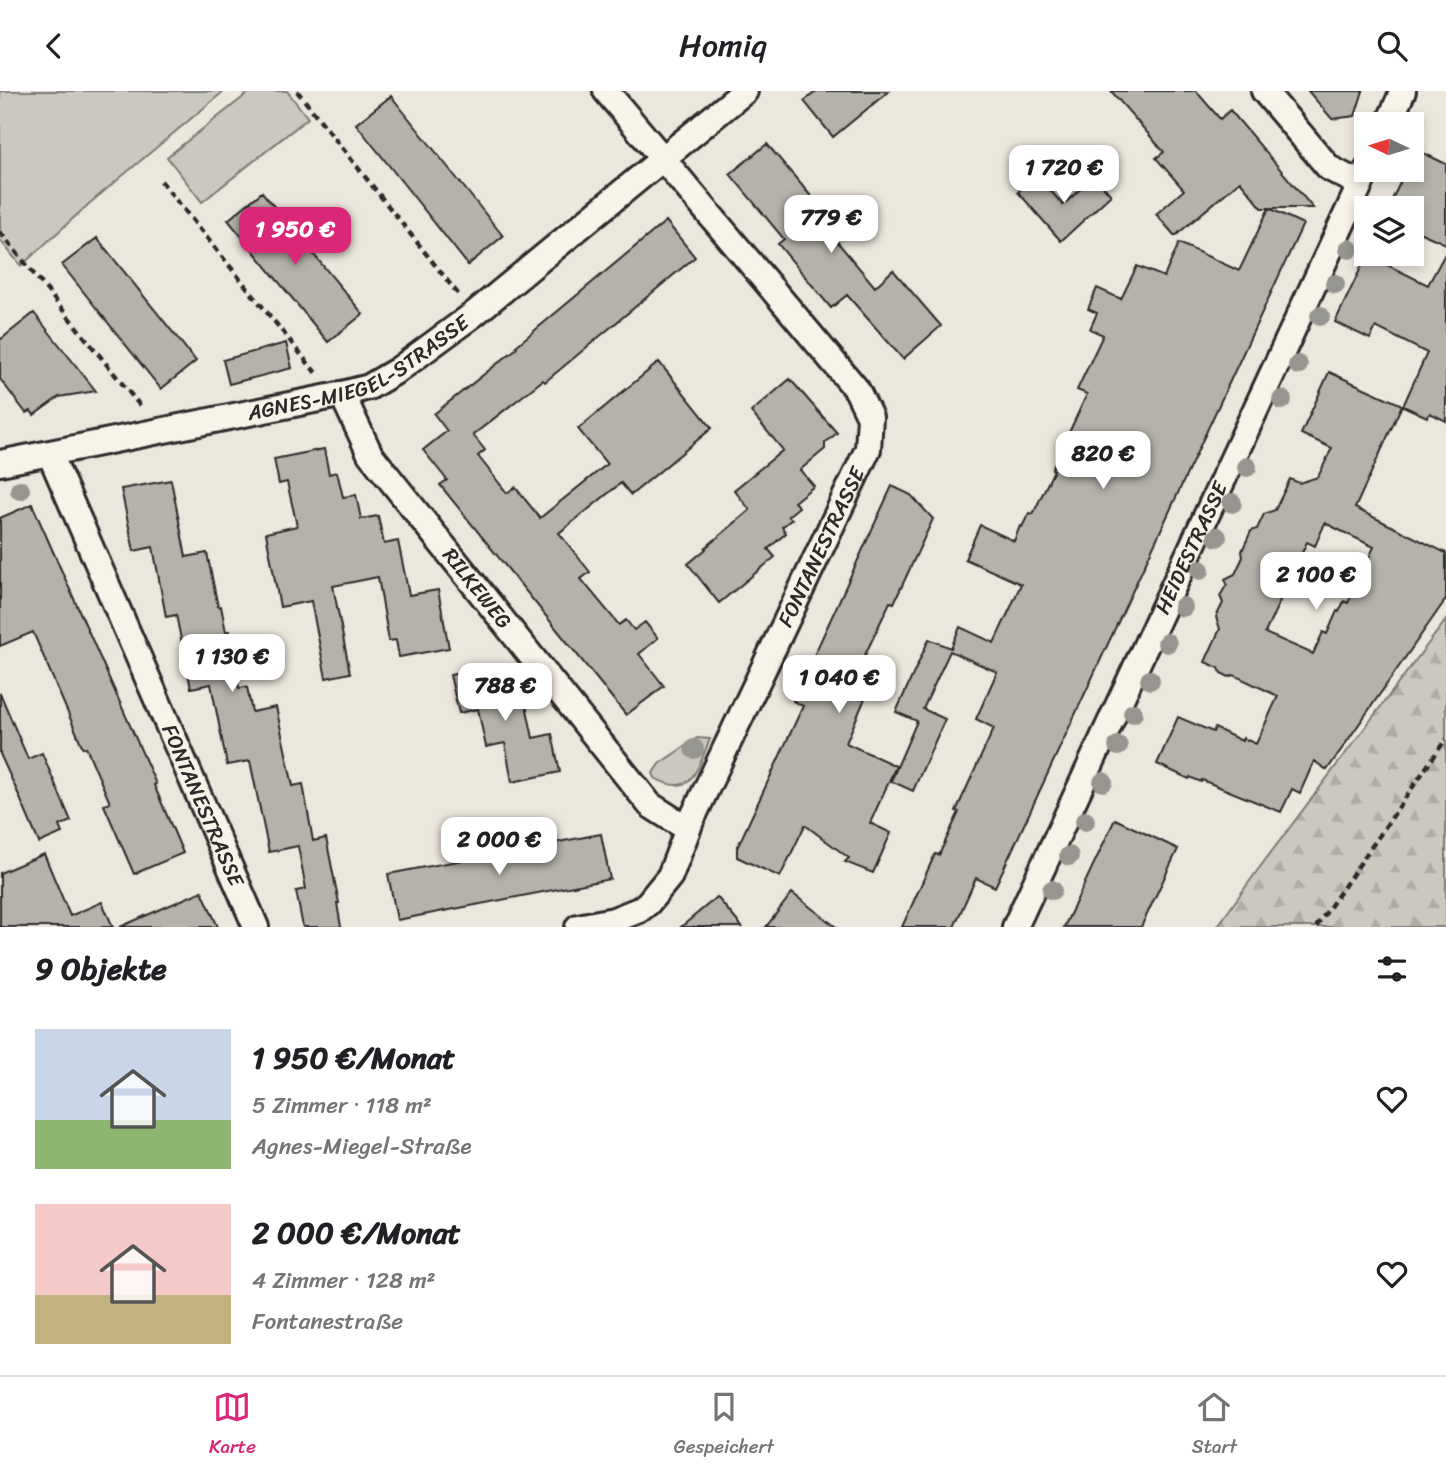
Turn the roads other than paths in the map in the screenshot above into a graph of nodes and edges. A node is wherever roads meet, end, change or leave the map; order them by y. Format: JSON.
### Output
{"nodes":[{"id":1,"x":606,"y":91,"type":"edge"},
{"id":2,"x":745,"y":91,"type":"edge"},
{"id":3,"x":1264,"y":91,"type":"edge"},
{"id":4,"x":1403,"y":91,"type":"edge"},
{"id":5,"x":1393,"y":112,"type":"edge"},
{"id":6,"x":664,"y":159,"type":"junction"},
{"id":7,"x":1354,"y":174,"type":"edge"},
{"id":8,"x":1361,"y":182,"type":"edge"},
{"id":9,"x":338,"y":395,"type":"junction"},
{"id":10,"x":50,"y":454,"type":"junction"},
{"id":11,"x":0,"y":463,"type":"edge"},
{"id":12,"x":688,"y":829,"type":"junction"},
{"id":13,"x":256,"y":927,"type":"edge"},
{"id":14,"x":578,"y":927,"type":"edge"},
{"id":15,"x":1015,"y":927,"type":"edge"}],
"edges":[{"from":1,"to":6,"type":"street"},
{"from":2,"to":6,"type":"street","name":"AGNES-MIEGEL-STRASSE"},
{"from":3,"to":7,"type":"street"},
{"from":4,"to":5,"type":"street"},
{"from":6,"to":9,"type":"street","name":"AGNES-MIEGEL-STRASSE"},
{"from":6,"to":12,"type":"street","name":"FONTANESTRASSE"},
{"from":8,"to":15,"type":"street","name":"HEIDESTRASSE"},
{"from":9,"to":10,"type":"street","name":"AGNES-MIEGEL-STRASSE"},
{"from":9,"to":12,"type":"street","name":"RILKEWEG"},
{"from":10,"to":11,"type":"street","name":"AGNES-MIEGEL-STRASSE"},
{"from":10,"to":13,"type":"street","name":"FONTANESTRASSE"},
{"from":12,"to":14,"type":"street","name":"FONTANESTRASSE"}]}
